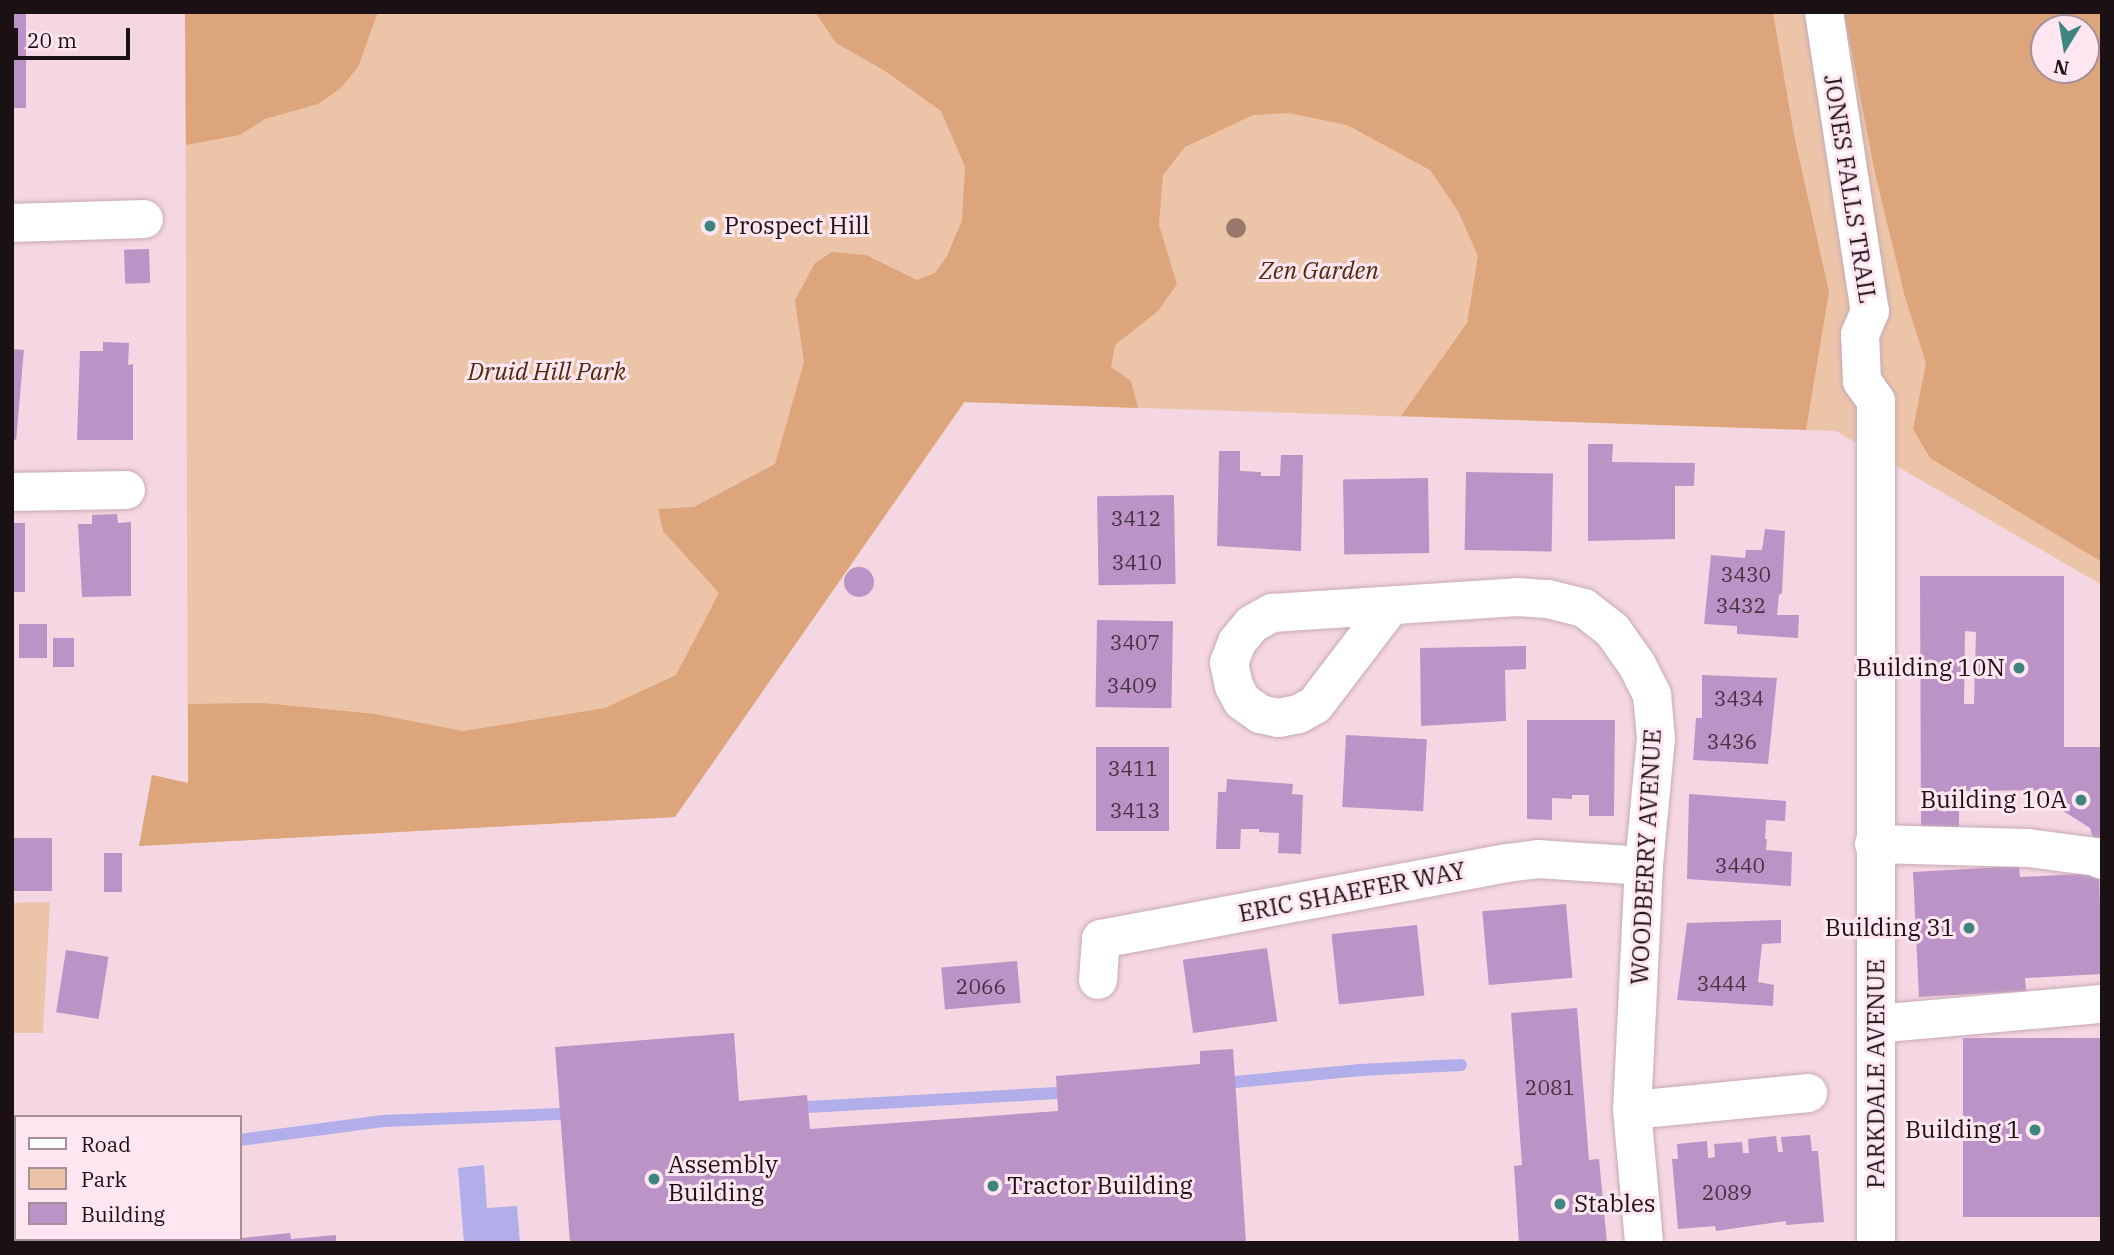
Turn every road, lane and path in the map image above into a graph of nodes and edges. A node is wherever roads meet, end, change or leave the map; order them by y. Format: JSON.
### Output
{"nodes":[{"id":1,"x":1824,"y":12,"type":"edge"},
{"id":2,"x":144,"y":219,"type":"dead end"},
{"id":3,"x":12,"y":223,"type":"edge"},
{"id":4,"x":1876,"y":401,"type":"joint"},
{"id":5,"x":126,"y":490,"type":"dead end"},
{"id":6,"x":12,"y":492,"type":"edge"},
{"id":7,"x":1389,"y":608,"type":"dead end"},
{"id":8,"x":1874,"y":844,"type":"junction"},
{"id":9,"x":2102,"y":860,"type":"edge"},
{"id":10,"x":1644,"y":866,"type":"junction"},
{"id":11,"x":1098,"y":980,"type":"dead end"},
{"id":12,"x":2102,"y":1004,"type":"edge"},
{"id":13,"x":1876,"y":1024,"type":"junction"},
{"id":14,"x":1808,"y":1093,"type":"dead end"},
{"id":15,"x":1632,"y":1110,"type":"junction"},
{"id":16,"x":1644,"y":1243,"type":"edge"},
{"id":17,"x":1876,"y":1243,"type":"edge"}],
"edges":[{"from":1,"to":4,"type":"street","name":"JONES FALLS TRAIL"},
{"from":2,"to":3,"type":"street"},
{"from":4,"to":8,"type":"street","name":"PARKDALE AVENUE"},
{"from":5,"to":6,"type":"street"},
{"from":7,"to":10,"type":"street","name":"WOODBERRY AVENUE"},
{"from":8,"to":9,"type":"street"},
{"from":8,"to":13,"type":"street","name":"PARKDALE AVENUE"},
{"from":10,"to":11,"type":"street","name":"ERIC SHAEFER WAY"},
{"from":10,"to":15,"type":"street","name":"WOODBERRY AVENUE"},
{"from":12,"to":13,"type":"street"},
{"from":13,"to":17,"type":"street","name":"PARKDALE AVENUE"},
{"from":14,"to":15,"type":"street"},
{"from":15,"to":16,"type":"street","name":"WOODBERRY AVENUE"}]}
